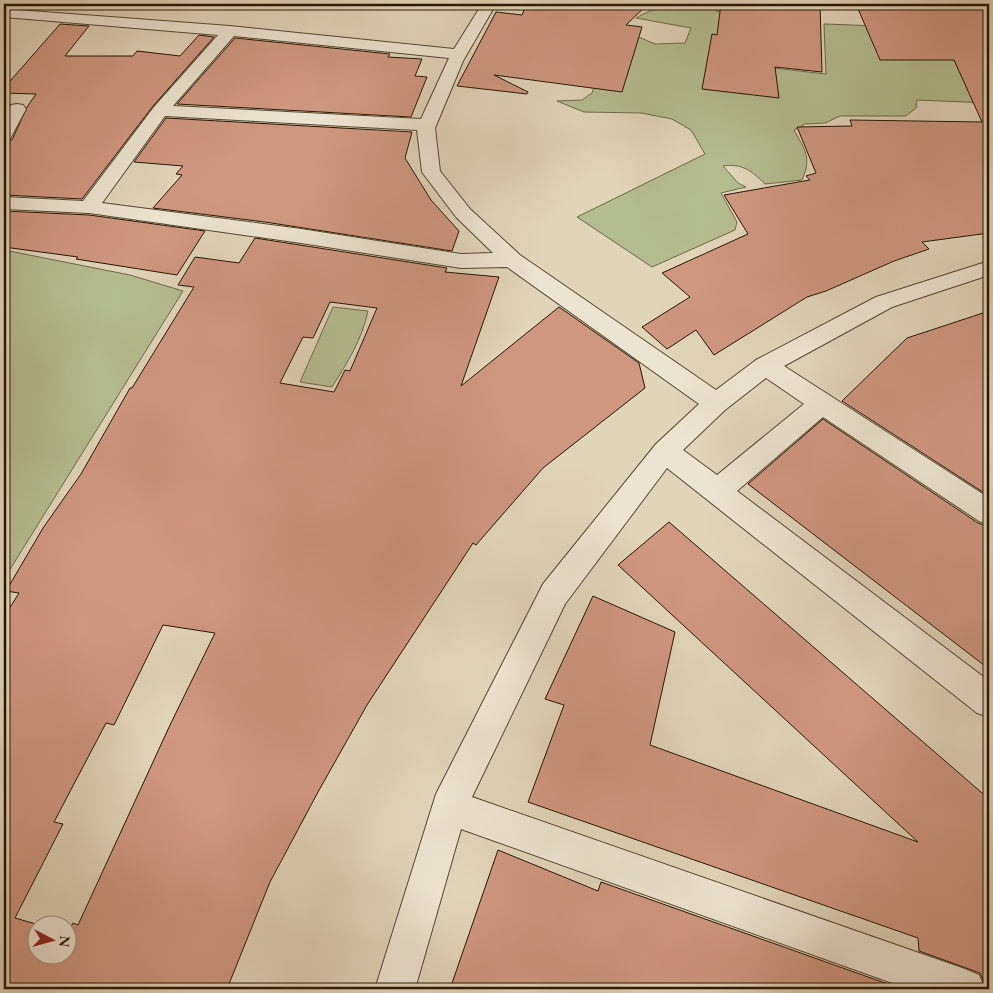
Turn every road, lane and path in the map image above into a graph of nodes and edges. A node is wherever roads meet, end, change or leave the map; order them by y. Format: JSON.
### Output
{"nodes":[{"id":1,"x":490,"y":4,"type":"edge"},
{"id":2,"x":4,"y":14,"type":"edge"},
{"id":3,"x":230,"y":31,"type":"junction"},
{"id":4,"x":460,"y":54,"type":"junction"},
{"id":5,"x":17,"y":109,"type":"dead end"},
{"id":6,"x":160,"y":111,"type":"junction"},
{"id":7,"x":428,"y":125,"type":"junction"},
{"id":8,"x":4,"y":135,"type":"edge"},
{"id":9,"x":4,"y":203,"type":"edge"},
{"id":10,"x":89,"y":207,"type":"junction"},
{"id":11,"x":512,"y":260,"type":"junction"},
{"id":12,"x":989,"y":268,"type":"edge"},
{"id":13,"x":765,"y":366,"type":"junction"},
{"id":14,"x":716,"y":403,"type":"junction"},
{"id":15,"x":822,"y":403,"type":"junction"},
{"id":16,"x":665,"y":450,"type":"junction"},
{"id":17,"x":717,"y":491,"type":"junction"},
{"id":18,"x":989,"y":513,"type":"edge"},
{"id":19,"x":989,"y":701,"type":"edge"},
{"id":20,"x":449,"y":807,"type":"junction"},
{"id":21,"x":395,"y":989,"type":"edge"},
{"id":22,"x":965,"y":989,"type":"edge"}],
"edges":[{"from":1,"to":4,"type":"street"},
{"from":2,"to":3,"type":"street"},
{"from":3,"to":4,"type":"street"},
{"from":3,"to":6,"type":"street"},
{"from":4,"to":7,"type":"street"},
{"from":5,"to":8,"type":"street"},
{"from":6,"to":7,"type":"street"},
{"from":6,"to":10,"type":"street"},
{"from":7,"to":11,"type":"street"},
{"from":9,"to":10,"type":"street"},
{"from":10,"to":11,"type":"street"},
{"from":11,"to":14,"type":"street"},
{"from":12,"to":13,"type":"street"},
{"from":13,"to":14,"type":"street"},
{"from":13,"to":15,"type":"street"},
{"from":14,"to":16,"type":"street"},
{"from":15,"to":17,"type":"street"},
{"from":15,"to":18,"type":"street"},
{"from":16,"to":17,"type":"street"},
{"from":16,"to":20,"type":"street"},
{"from":17,"to":19,"type":"street"},
{"from":20,"to":21,"type":"street"},
{"from":20,"to":22,"type":"street"}]}
